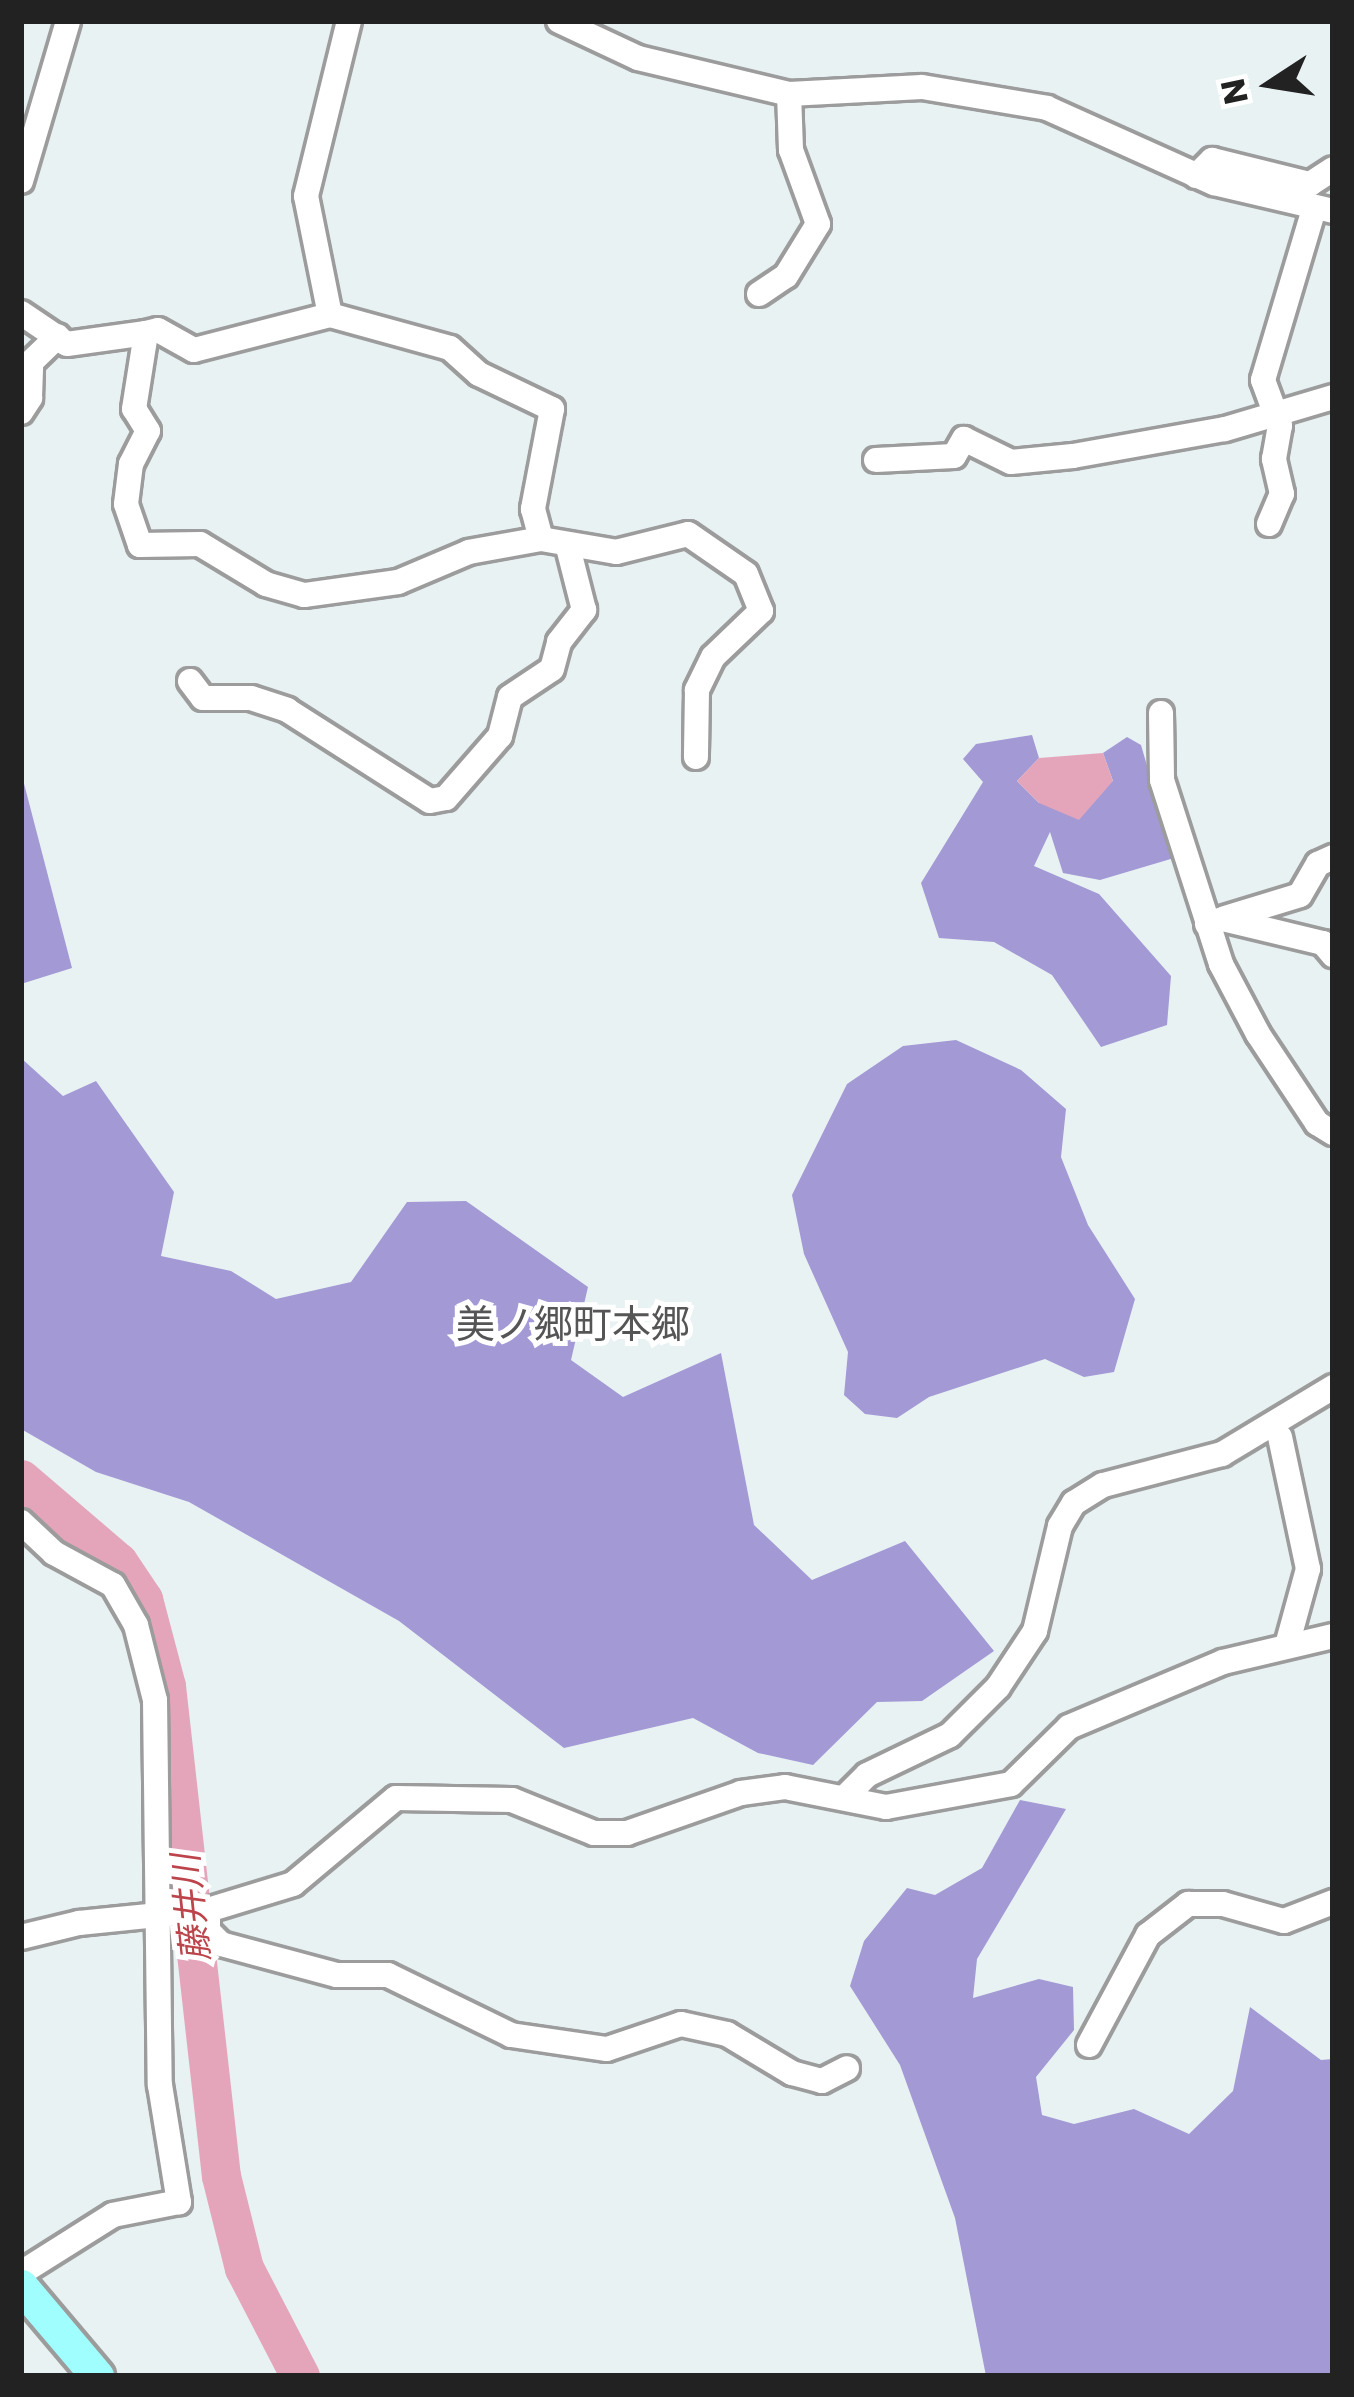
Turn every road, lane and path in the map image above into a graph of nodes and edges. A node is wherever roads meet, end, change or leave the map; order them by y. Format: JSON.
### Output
{"nodes":[{"id":1,"x":68,"y":21,"type":"edge"},
{"id":2,"x":349,"y":21,"type":"edge"},
{"id":3,"x":560,"y":21,"type":"edge"},
{"id":4,"x":789,"y":94,"type":"junction"},
{"id":5,"x":1333,"y":169,"type":"edge"},
{"id":6,"x":1196,"y":176,"type":"junction"},
{"id":7,"x":21,"y":181,"type":"edge"},
{"id":8,"x":1323,"y":210,"type":"edge"},
{"id":9,"x":759,"y":294,"type":"dead end"},
{"id":10,"x":21,"y":313,"type":"edge"},
{"id":11,"x":330,"y":315,"type":"junction"},
{"id":12,"x":146,"y":333,"type":"junction"},
{"id":13,"x":58,"y":335,"type":"junction"},
{"id":14,"x":1333,"y":398,"type":"edge"},
{"id":15,"x":1273,"y":409,"type":"junction"},
{"id":16,"x":21,"y":412,"type":"edge"},
{"id":17,"x":876,"y":460,"type":"dead end"},
{"id":18,"x":1269,"y":524,"type":"dead end"},
{"id":19,"x":541,"y":539,"type":"junction"},
{"id":20,"x":568,"y":547,"type":"junction"},
{"id":21,"x":190,"y":681,"type":"dead end"},
{"id":22,"x":1161,"y":713,"type":"dead end"},
{"id":23,"x":696,"y":757,"type":"dead end"},
{"id":24,"x":1333,"y":857,"type":"edge"},
{"id":25,"x":1215,"y":921,"type":"junction"},
{"id":26,"x":1333,"y":955,"type":"edge"},
{"id":27,"x":1333,"y":1133,"type":"edge"},
{"id":28,"x":1280,"y":1437,"type":"junction"},
{"id":29,"x":1222,"y":1454,"type":"junction"},
{"id":30,"x":21,"y":1522,"type":"edge"},
{"id":31,"x":1333,"y":1636,"type":"edge"},
{"id":32,"x":1287,"y":1645,"type":"junction"},
{"id":33,"x":848,"y":1794,"type":"junction"},
{"id":34,"x":1333,"y":1903,"type":"edge"},
{"id":35,"x":208,"y":1910,"type":"junction"},
{"id":36,"x":152,"y":1914,"type":"junction"},
{"id":37,"x":21,"y":1937,"type":"edge"},
{"id":38,"x":1089,"y":2045,"type":"dead end"},
{"id":39,"x":848,"y":2068,"type":"dead end"},
{"id":40,"x":21,"y":2273,"type":"edge"},
{"id":41,"x":21,"y":2286,"type":"edge"},
{"id":42,"x":97,"y":2376,"type":"edge"}],
"edges":[{"from":1,"to":7,"type":"street"},
{"from":2,"to":11,"type":"street"},
{"from":3,"to":4,"type":"street"},
{"from":4,"to":6,"type":"street"},
{"from":4,"to":9,"type":"street"},
{"from":5,"to":6,"type":"street"},
{"from":6,"to":8,"type":"street"},
{"from":8,"to":15,"type":"street"},
{"from":10,"to":13,"type":"street"},
{"from":11,"to":12,"type":"street"},
{"from":11,"to":19,"type":"street"},
{"from":12,"to":13,"type":"street"},
{"from":12,"to":19,"type":"street"},
{"from":13,"to":16,"type":"street"},
{"from":14,"to":15,"type":"street"},
{"from":15,"to":17,"type":"street"},
{"from":15,"to":18,"type":"street"},
{"from":19,"to":20,"type":"street"},
{"from":20,"to":21,"type":"street"},
{"from":20,"to":23,"type":"street"},
{"from":22,"to":25,"type":"street"},
{"from":24,"to":25,"type":"street"},
{"from":25,"to":26,"type":"street"},
{"from":25,"to":27,"type":"street"},
{"from":28,"to":29,"type":"street"},
{"from":28,"to":29,"type":"street"},
{"from":28,"to":32,"type":"street"},
{"from":29,"to":33,"type":"street"},
{"from":30,"to":36,"type":"street"},
{"from":31,"to":32,"type":"street"},
{"from":32,"to":33,"type":"street"},
{"from":33,"to":35,"type":"street"},
{"from":34,"to":38,"type":"street"},
{"from":35,"to":36,"type":"street"},
{"from":35,"to":39,"type":"street"},
{"from":36,"to":37,"type":"street"},
{"from":36,"to":40,"type":"street"},
{"from":41,"to":42,"type":"main road"}]}
